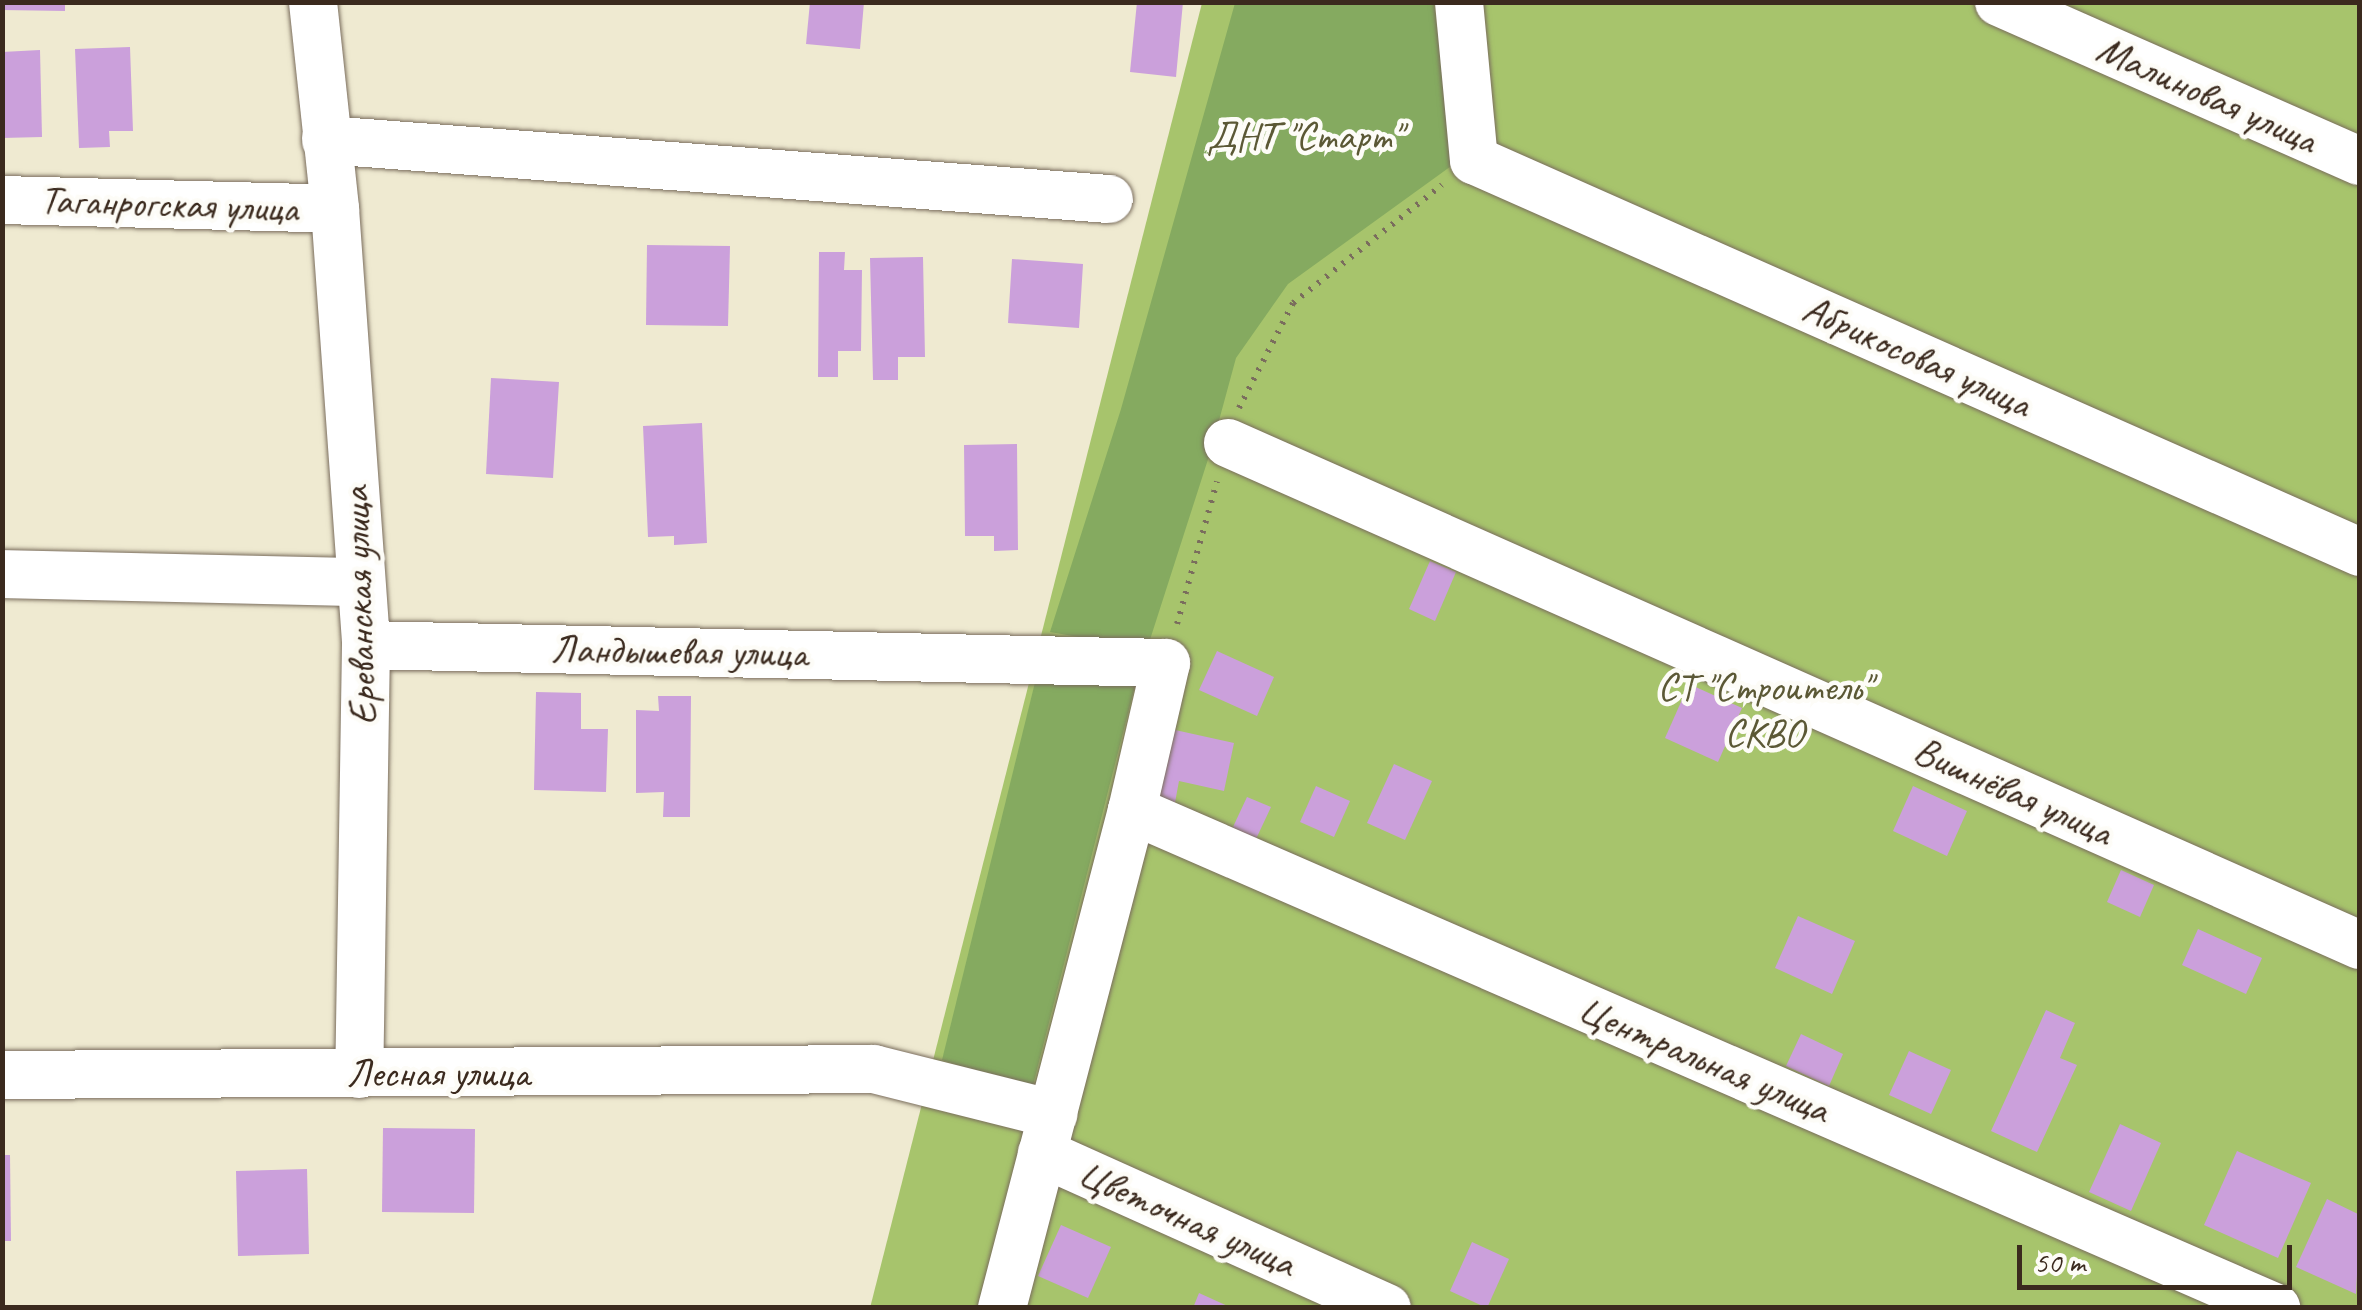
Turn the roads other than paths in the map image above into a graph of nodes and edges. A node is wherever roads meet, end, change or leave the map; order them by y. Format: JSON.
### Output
{"nodes":[{"id":1,"x":313,"y":2,"type":"edge"},
{"id":2,"x":1460,"y":2,"type":"edge"},
{"id":3,"x":1999,"y":2,"type":"edge"},
{"id":4,"x":326,"y":140,"type":"junction"},
{"id":5,"x":2360,"y":161,"type":"edge"},
{"id":6,"x":1109,"y":199,"type":"dead end"},
{"id":7,"x":2,"y":200,"type":"edge"},
{"id":8,"x":335,"y":209,"type":"junction"},
{"id":9,"x":1228,"y":444,"type":"road end"},
{"id":10,"x":2360,"y":552,"type":"edge"},
{"id":11,"x":2,"y":574,"type":"edge"},
{"id":12,"x":362,"y":582,"type":"junction"},
{"id":13,"x":366,"y":645,"type":"junction"},
{"id":14,"x":1132,"y":810,"type":"junction"},
{"id":15,"x":2360,"y":945,"type":"edge"},
{"id":16,"x":358,"y":1074,"type":"junction"},
{"id":17,"x":2,"y":1075,"type":"edge"},
{"id":18,"x":1047,"y":1133,"type":"junction"},
{"id":19,"x":1002,"y":1308,"type":"edge"},
{"id":20,"x":1388,"y":1308,"type":"edge"},
{"id":21,"x":2276,"y":1308,"type":"edge"}],
"edges":[{"from":1,"to":4,"type":"street","name":"Ереванская улица"},
{"from":2,"to":10,"type":"street","name":"Абрикосовая улица"},
{"from":3,"to":5,"type":"street","name":"Малиновая улица"},
{"from":4,"to":6,"type":"street"},
{"from":4,"to":8,"type":"street","name":"Ереванская улица"},
{"from":7,"to":8,"type":"street","name":"Таганрогская улица"},
{"from":8,"to":12,"type":"street","name":"Ереванская улица"},
{"from":9,"to":15,"type":"street","name":"Вишнёвая улица"},
{"from":11,"to":12,"type":"street"},
{"from":12,"to":13,"type":"street","name":"Ереванская улица"},
{"from":13,"to":14,"type":"street","name":"Ландышевая улица"},
{"from":13,"to":16,"type":"street","name":"Ереванская улица"},
{"from":14,"to":18,"type":"street"},
{"from":14,"to":21,"type":"street","name":"Центральная улица"},
{"from":16,"to":17,"type":"street","name":"Лесная улица"},
{"from":16,"to":18,"type":"street","name":"Лесная улица"},
{"from":18,"to":19,"type":"street"},
{"from":18,"to":20,"type":"street","name":"Цветочная улица"}]}
